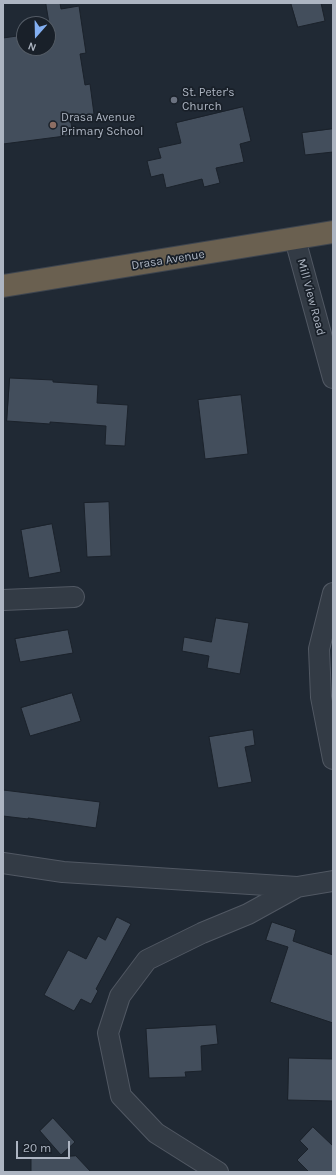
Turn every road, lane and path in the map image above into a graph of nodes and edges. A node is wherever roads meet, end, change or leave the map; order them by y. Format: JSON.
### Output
{"nodes":[{"id":1,"x":333,"y":232,"type":"edge"},
{"id":2,"x":295,"y":239,"type":"junction"},
{"id":3,"x":3,"y":286,"type":"edge"},
{"id":4,"x":333,"y":378,"type":"edge"},
{"id":5,"x":333,"y":593,"type":"edge"},
{"id":6,"x":74,"y":597,"type":"dead end"},
{"id":7,"x":3,"y":600,"type":"edge"},
{"id":8,"x":333,"y":760,"type":"edge"},
{"id":9,"x":3,"y":863,"type":"edge"},
{"id":10,"x":333,"y":881,"type":"edge"},
{"id":11,"x":298,"y":887,"type":"junction"},
{"id":12,"x":218,"y":1172,"type":"edge"}],
"edges":[{"from":1,"to":2,"type":"highway","name":"Drasa Avenue"},
{"from":2,"to":3,"type":"highway","name":"Drasa Avenue"},
{"from":2,"to":4,"type":"street","name":"Mill View Road"},
{"from":5,"to":8,"type":"street"},
{"from":6,"to":7,"type":"street"},
{"from":9,"to":11,"type":"street"},
{"from":10,"to":11,"type":"street"},
{"from":11,"to":12,"type":"street"}]}
